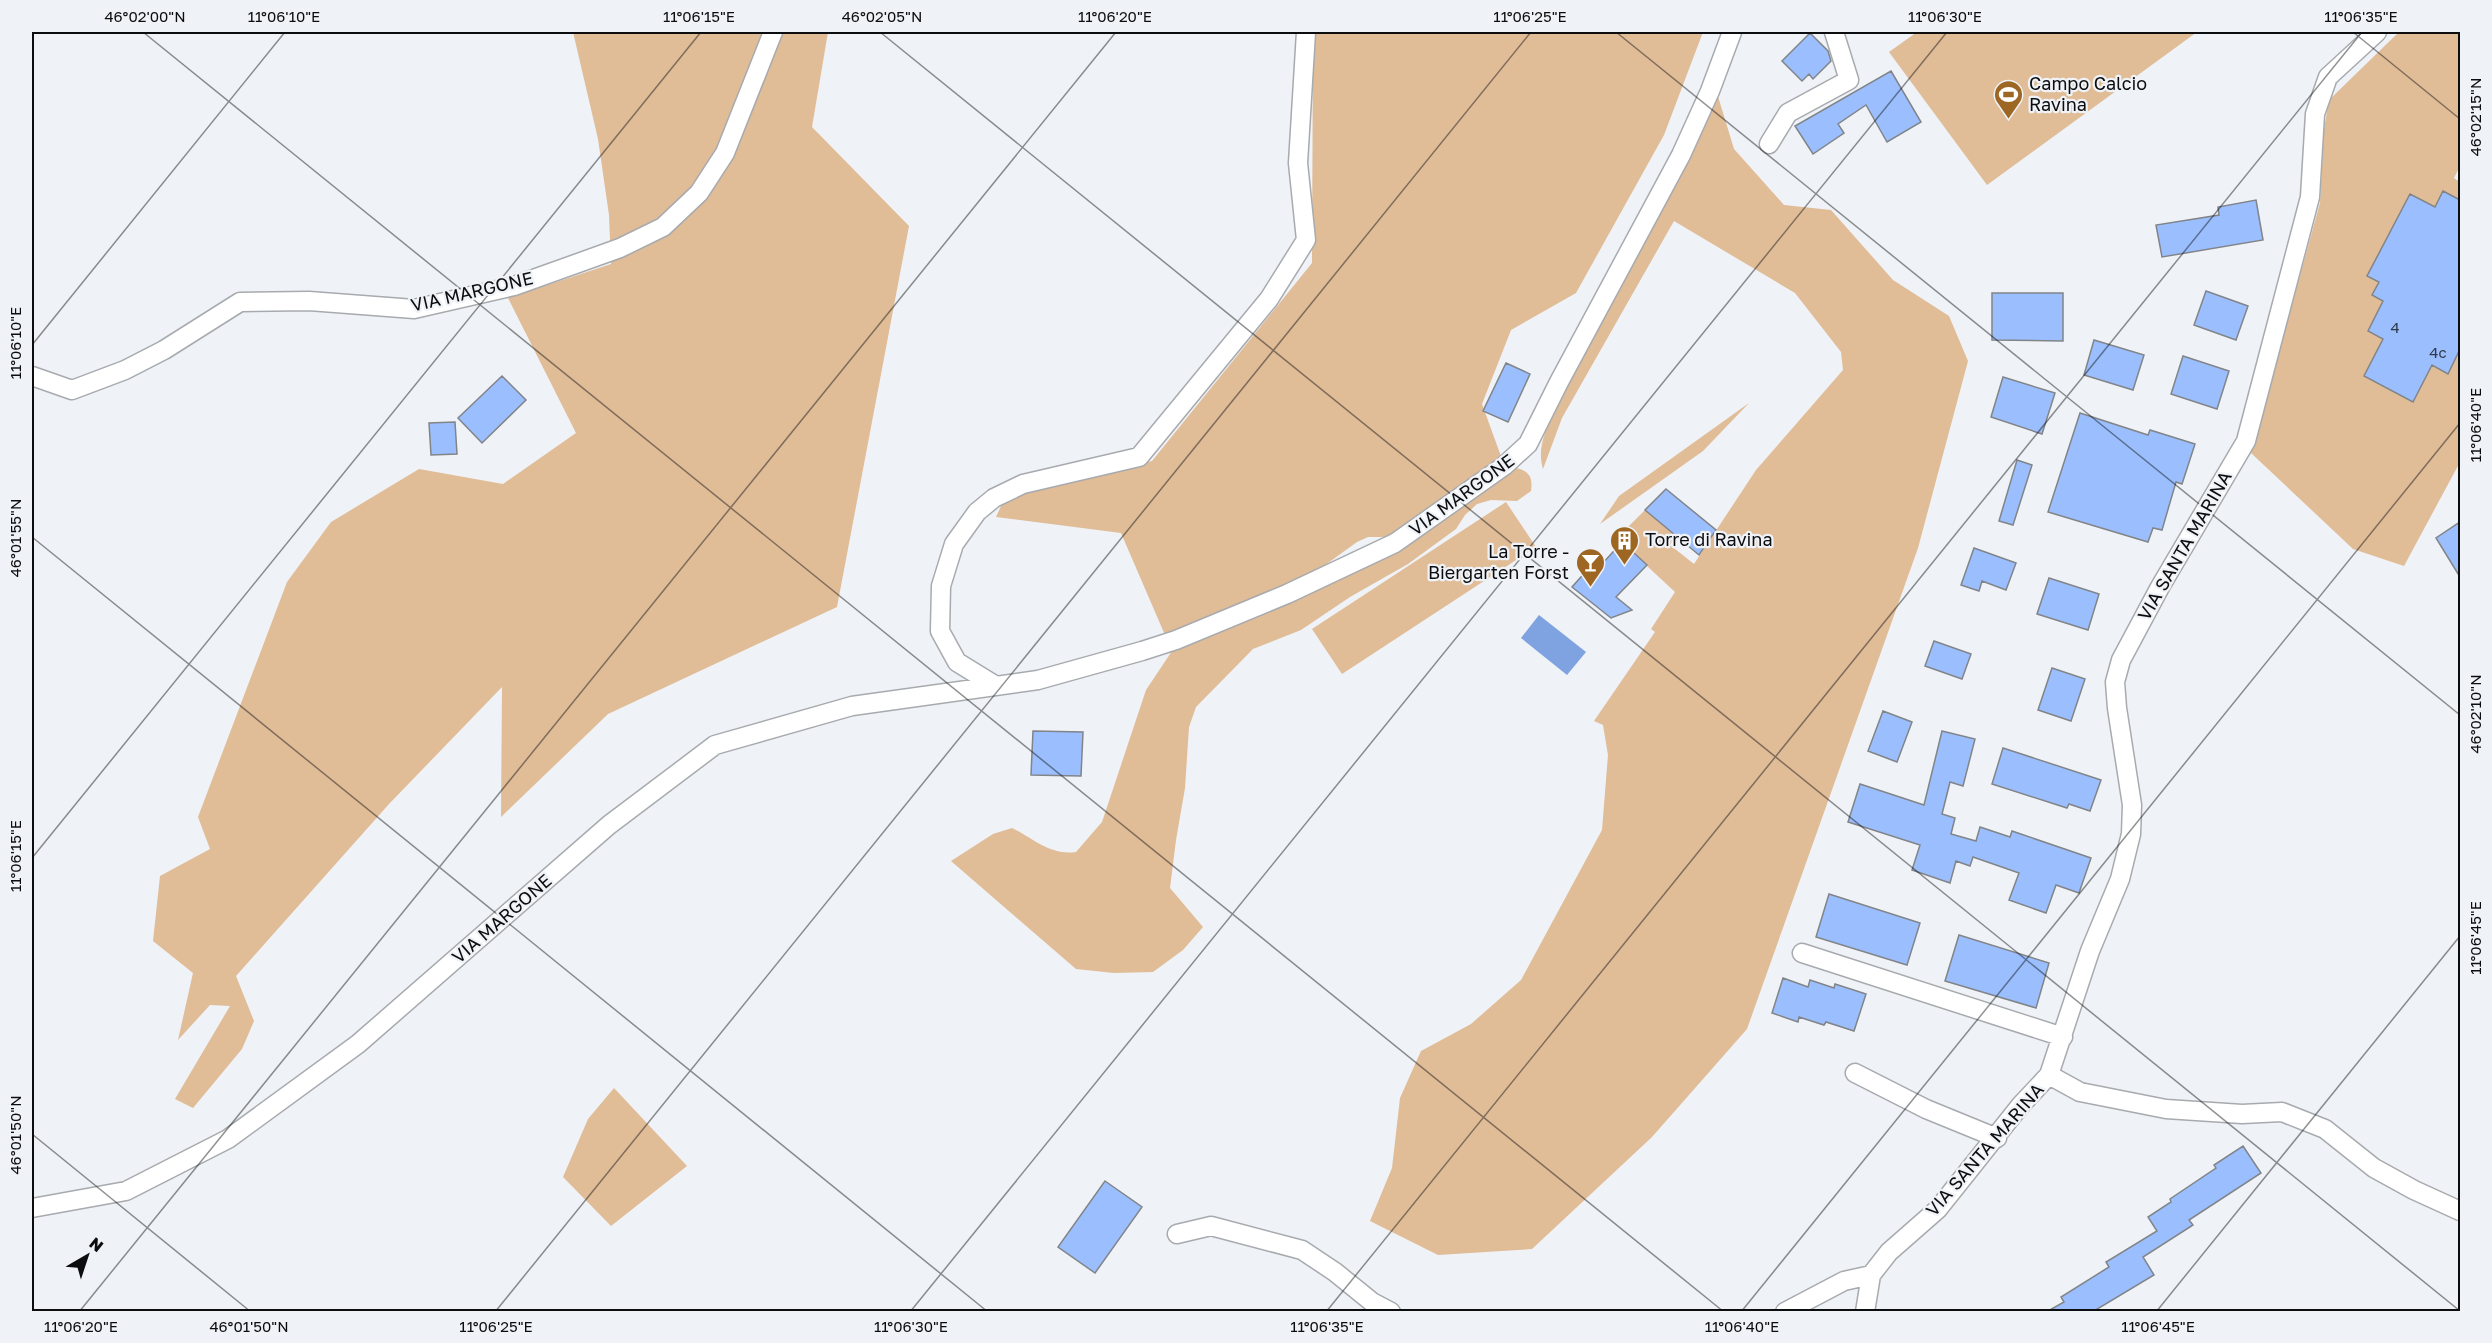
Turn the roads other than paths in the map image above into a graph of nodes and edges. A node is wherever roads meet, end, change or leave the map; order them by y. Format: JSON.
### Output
{"nodes":[{"id":1,"x":773,"y":32,"type":"edge"},
{"id":2,"x":1306,"y":32,"type":"edge"},
{"id":3,"x":1732,"y":32,"type":"edge"},
{"id":4,"x":1834,"y":32,"type":"edge"},
{"id":5,"x":2377,"y":32,"type":"edge"},
{"id":6,"x":1769,"y":144,"type":"dead end"},
{"id":7,"x":32,"y":376,"type":"edge"},
{"id":8,"x":996,"y":686,"type":"junction"},
{"id":9,"x":1802,"y":952,"type":"dead end"},
{"id":10,"x":2063,"y":1037,"type":"junction"},
{"id":11,"x":1855,"y":1072,"type":"dead end"},
{"id":12,"x":2049,"y":1075,"type":"junction"},
{"id":13,"x":1997,"y":1138,"type":"junction"},
{"id":14,"x":32,"y":1208,"type":"edge"},
{"id":15,"x":2460,"y":1211,"type":"edge"},
{"id":16,"x":1177,"y":1233,"type":"dead end"},
{"id":17,"x":1871,"y":1275,"type":"junction"},
{"id":18,"x":1391,"y":1311,"type":"edge"},
{"id":19,"x":1785,"y":1311,"type":"edge"},
{"id":20,"x":1865,"y":1311,"type":"edge"}],
"edges":[{"from":1,"to":7,"type":"street","name":"VIA MARGONE"},
{"from":2,"to":8,"type":"street"},
{"from":3,"to":8,"type":"street","name":"VIA MARGONE"},
{"from":4,"to":6,"type":"street"},
{"from":5,"to":10,"type":"street","name":"VIA SANTA MARINA"},
{"from":8,"to":14,"type":"street","name":"VIA MARGONE"},
{"from":9,"to":10,"type":"street"},
{"from":10,"to":12,"type":"street","name":"VIA SANTA MARINA"},
{"from":11,"to":13,"type":"street"},
{"from":12,"to":13,"type":"street","name":"VIA SANTA MARINA"},
{"from":12,"to":15,"type":"street","name":"VIA SANTA MARINA"},
{"from":13,"to":17,"type":"street","name":"VIA SANTA MARINA"},
{"from":16,"to":18,"type":"street"},
{"from":17,"to":19,"type":"street"},
{"from":17,"to":20,"type":"street","name":"VIA SANTA MARINA"}]}
